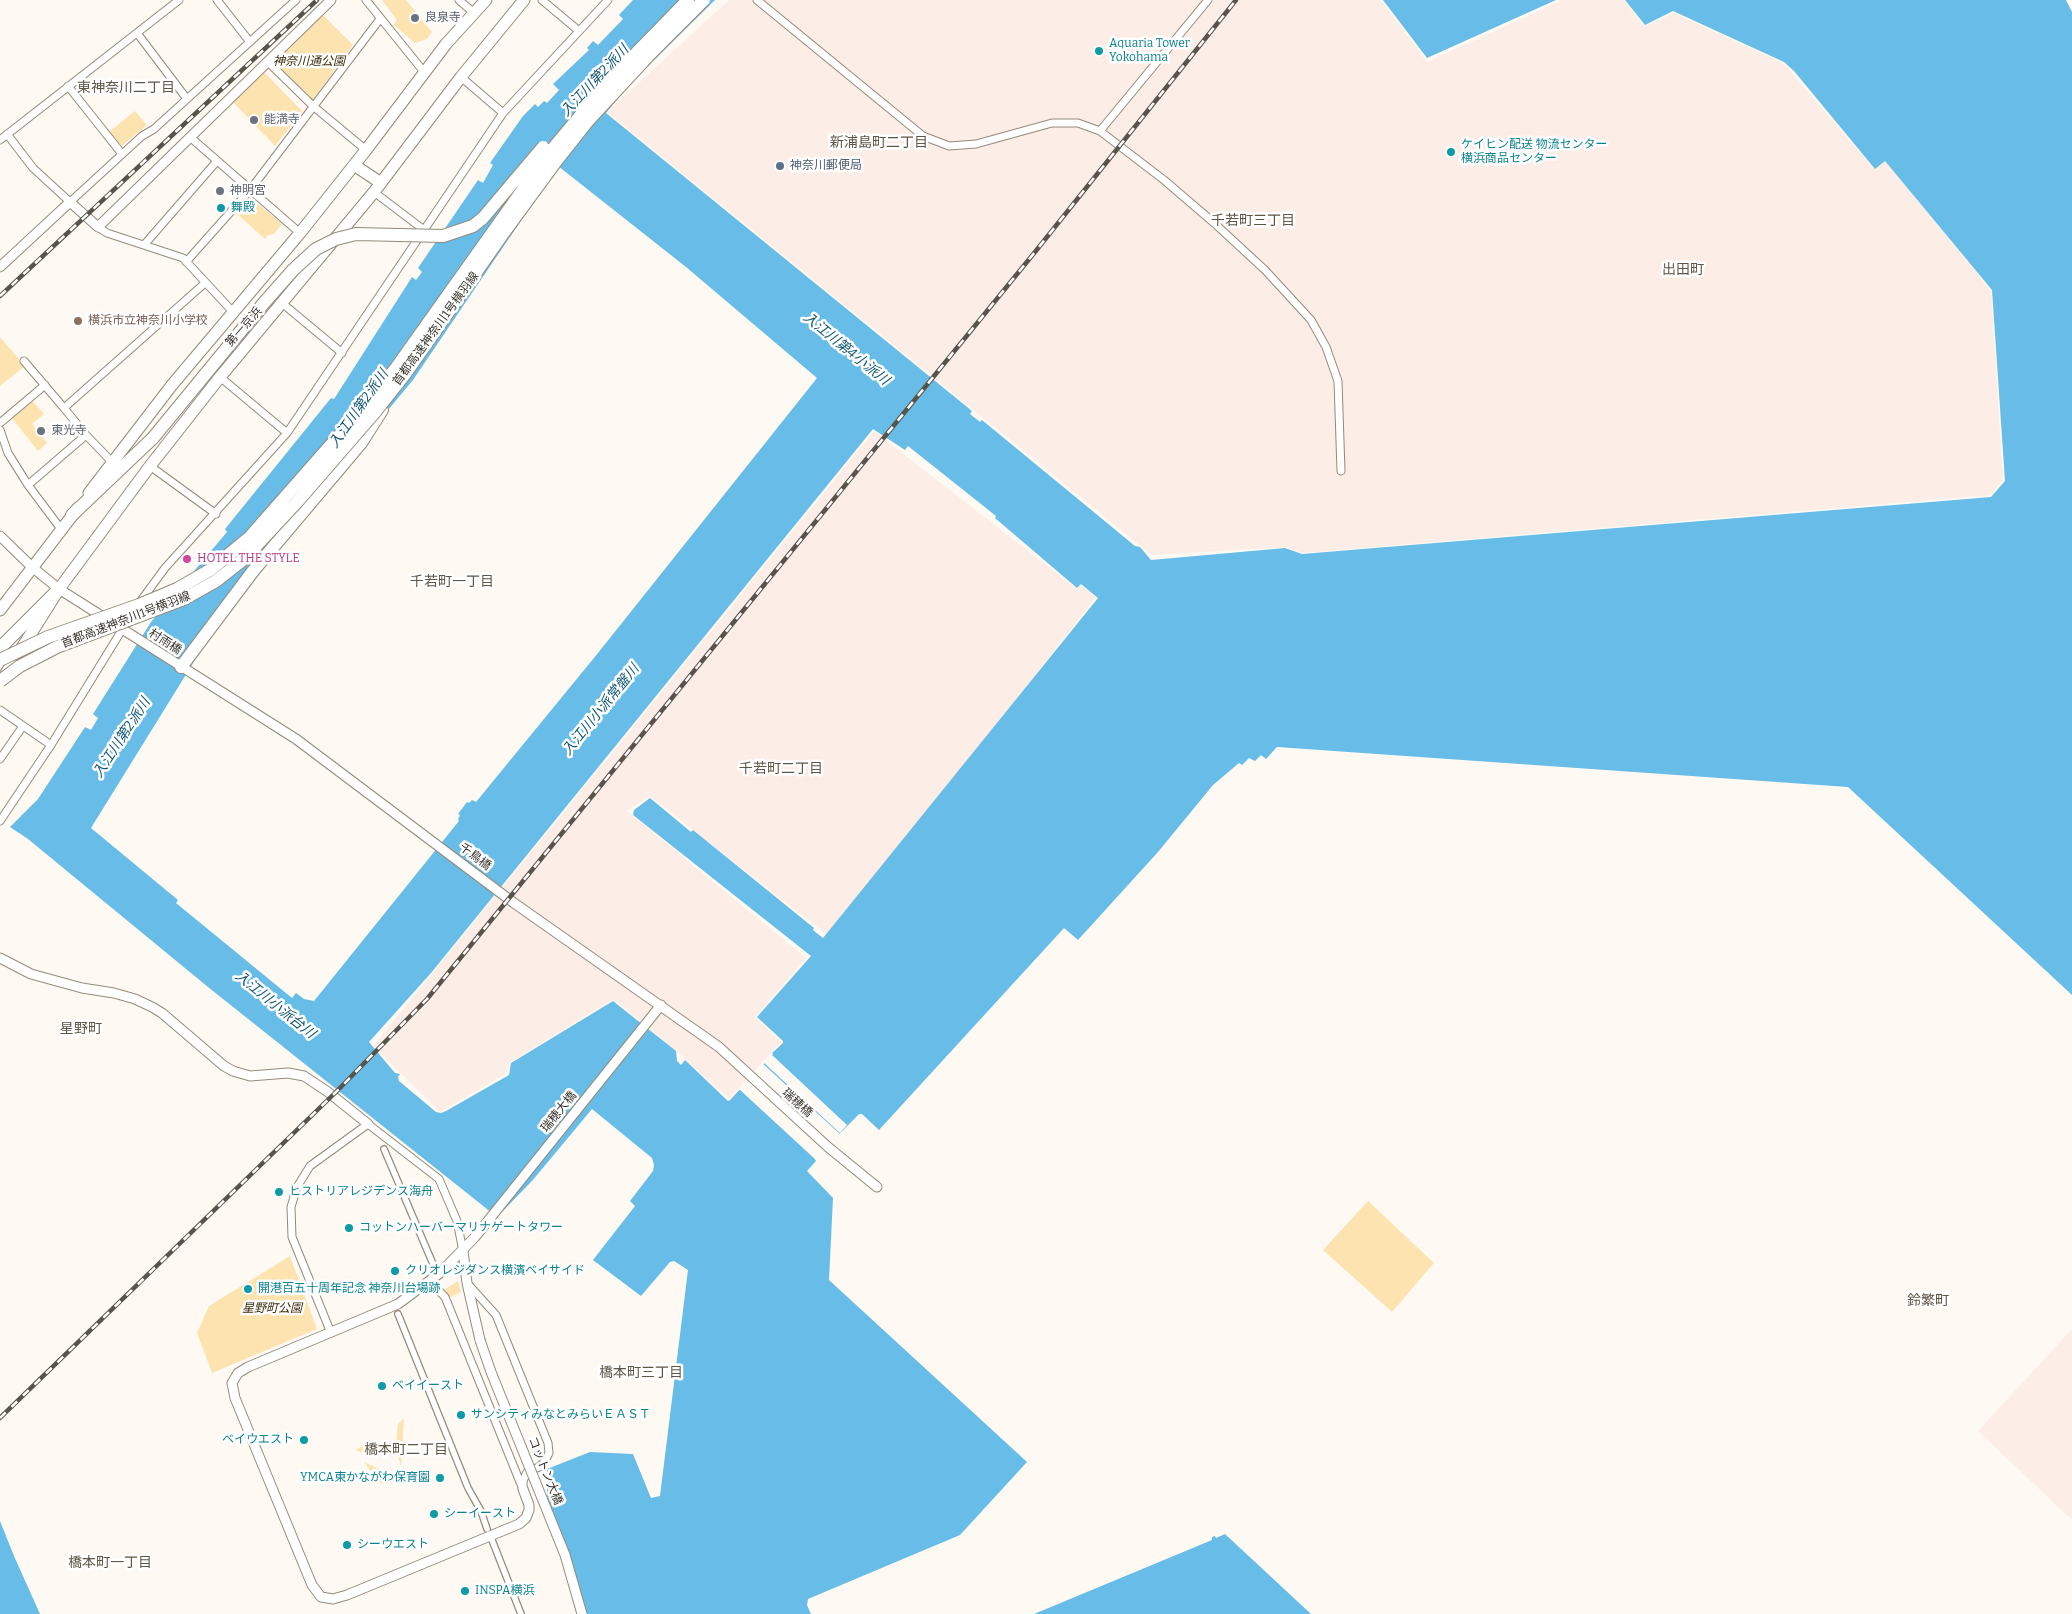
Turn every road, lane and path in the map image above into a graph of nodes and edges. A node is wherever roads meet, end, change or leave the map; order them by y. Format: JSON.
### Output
{"nodes":[{"id":1,"x":179,"y":0,"type":"edge"},
{"id":2,"x":217,"y":0,"type":"edge"},
{"id":3,"x":296,"y":0,"type":"edge"},
{"id":4,"x":331,"y":0,"type":"edge"},
{"id":5,"x":366,"y":0,"type":"edge"},
{"id":6,"x":460,"y":0,"type":"edge"},
{"id":7,"x":486,"y":0,"type":"edge"},
{"id":8,"x":524,"y":0,"type":"edge"},
{"id":9,"x":542,"y":0,"type":"edge"},
{"id":10,"x":608,"y":0,"type":"edge"},
{"id":11,"x":688,"y":0,"type":"edge"},
{"id":12,"x":704,"y":0,"type":"edge"},
{"id":13,"x":757,"y":0,"type":"edge"},
{"id":14,"x":1208,"y":0,"type":"edge"},
{"id":15,"x":676,"y":12,"type":"junction"},
{"id":16,"x":474,"y":13,"type":"junction"},
{"id":17,"x":380,"y":19,"type":"junction"},
{"id":18,"x":579,"y":31,"type":"junction"},
{"id":19,"x":137,"y":33,"type":"junction"},
{"id":20,"x":250,"y":42,"type":"junction"},
{"id":21,"x":268,"y":62,"type":"junction"},
{"id":22,"x":424,"y":72,"type":"junction"},
{"id":23,"x":461,"y":77,"type":"junction"},
{"id":24,"x":68,"y":86,"type":"junction"},
{"id":25,"x":187,"y":99,"type":"junction"},
{"id":26,"x":313,"y":106,"type":"junction"},
{"id":27,"x":502,"y":113,"type":"junction"},
{"id":28,"x":1100,"y":131,"type":"junction"},
{"id":29,"x":7,"y":134,"type":"junction"},
{"id":30,"x":190,"y":137,"type":"junction"},
{"id":31,"x":0,"y":140,"type":"edge"},
{"id":32,"x":366,"y":150,"type":"junction"},
{"id":33,"x":122,"y":154,"type":"junction"},
{"id":34,"x":218,"y":161,"type":"junction"},
{"id":35,"x":354,"y":165,"type":"junction"},
{"id":36,"x":377,"y":188,"type":"junction"},
{"id":37,"x":250,"y":190,"type":"junction"},
{"id":38,"x":70,"y":202,"type":"junction"},
{"id":39,"x":98,"y":227,"type":"junction"},
{"id":40,"x":424,"y":230,"type":"junction"},
{"id":41,"x":300,"y":233,"type":"junction"},
{"id":42,"x":144,"y":245,"type":"junction"},
{"id":43,"x":2,"y":262,"type":"edge"},
{"id":44,"x":186,"y":262,"type":"junction"},
{"id":45,"x":205,"y":283,"type":"junction"},
{"id":46,"x":282,"y":303,"type":"junction"},
{"id":47,"x":233,"y":312,"type":"junction"},
{"id":48,"x":342,"y":353,"type":"junction"},
{"id":49,"x":24,"y":361,"type":"dead end"},
{"id":50,"x":405,"y":374,"type":"junction"},
{"id":51,"x":220,"y":377,"type":"junction"},
{"id":52,"x":44,"y":385,"type":"junction"},
{"id":53,"x":64,"y":408,"type":"junction"},
{"id":54,"x":0,"y":423,"type":"edge"},
{"id":55,"x":0,"y":430,"type":"edge"},
{"id":56,"x":287,"y":433,"type":"junction"},
{"id":57,"x":86,"y":435,"type":"junction"},
{"id":58,"x":112,"y":463,"type":"junction"},
{"id":59,"x":150,"y":466,"type":"junction"},
{"id":60,"x":1341,"y":471,"type":"dead end"},
{"id":61,"x":28,"y":485,"type":"junction"},
{"id":62,"x":216,"y":514,"type":"junction"},
{"id":63,"x":72,"y":515,"type":"junction"},
{"id":64,"x":61,"y":529,"type":"junction"},
{"id":65,"x":0,"y":536,"type":"edge"},
{"id":66,"x":32,"y":567,"type":"junction"},
{"id":67,"x":59,"y":589,"type":"junction"},
{"id":68,"x":0,"y":610,"type":"edge"},
{"id":69,"x":122,"y":629,"type":"junction"},
{"id":70,"x":0,"y":648,"type":"edge"},
{"id":71,"x":0,"y":660,"type":"edge"},
{"id":72,"x":180,"y":667,"type":"junction"},
{"id":73,"x":0,"y":682,"type":"edge"},
{"id":74,"x":0,"y":710,"type":"edge"},
{"id":75,"x":23,"y":726,"type":"junction"},
{"id":76,"x":51,"y":745,"type":"junction"},
{"id":77,"x":0,"y":759,"type":"edge"},
{"id":78,"x":0,"y":821,"type":"edge"},
{"id":79,"x":438,"y":844,"type":"joint"},
{"id":80,"x":0,"y":958,"type":"edge"},
{"id":81,"x":661,"y":1005,"type":"junction"},
{"id":82,"x":368,"y":1124,"type":"junction"},
{"id":83,"x":384,"y":1149,"type":"dead end"},
{"id":84,"x":877,"y":1187,"type":"dead end"},
{"id":85,"x":463,"y":1251,"type":"junction"},
{"id":86,"x":433,"y":1264,"type":"dead end"},
{"id":87,"x":467,"y":1283,"type":"junction"},
{"id":88,"x":422,"y":1288,"type":"junction"},
{"id":89,"x":398,"y":1314,"type":"dead end"},
{"id":90,"x":331,"y":1333,"type":"junction"},
{"id":91,"x":512,"y":1464,"type":"junction"},
{"id":92,"x":527,"y":1472,"type":"junction"},
{"id":93,"x":523,"y":1489,"type":"junction"},
{"id":94,"x":487,"y":1529,"type":"dead end"},
{"id":95,"x":492,"y":1540,"type":"dead end"},
{"id":96,"x":521,"y":1614,"type":"edge"},
{"id":97,"x":582,"y":1614,"type":"edge"}],
"edges":[{"from":1,"to":19,"type":"street"},
{"from":2,"to":20,"type":"street"},
{"from":3,"to":20,"type":"street"},
{"from":4,"to":21,"type":"street"},
{"from":5,"to":17,"type":"street"},
{"from":6,"to":16,"type":"street"},
{"from":7,"to":16,"type":"highway","name":"第一京浜"},
{"from":8,"to":23,"type":"highway","name":"第一京浜"},
{"from":9,"to":18,"type":"street"},
{"from":10,"to":18,"type":"street"},
{"from":11,"to":15,"type":"highway","name":"首都高速神奈川1号横羽線","bridge":true},
{"from":12,"to":50,"type":"highway","name":"首都高速神奈川1号横羽線","bridge":true},
{"from":13,"to":28,"type":"street"},
{"from":14,"to":28,"type":"street"},
{"from":15,"to":63,"type":"highway","bridge":true},
{"from":15,"to":71,"type":"highway","name":"首都高速神奈川1号横羽線","bridge":true},
{"from":16,"to":22,"type":"highway","name":"第一京浜"},
{"from":17,"to":22,"type":"street"},
{"from":17,"to":26,"type":"street"},
{"from":18,"to":27,"type":"street"},
{"from":19,"to":24,"type":"street"},
{"from":19,"to":25,"type":"street"},
{"from":20,"to":25,"type":"street"},
{"from":21,"to":26,"type":"street"},
{"from":21,"to":30,"type":"street"},
{"from":22,"to":32,"type":"highway","name":"第一京浜"},
{"from":23,"to":27,"type":"street"},
{"from":23,"to":36,"type":"highway","name":"第一京浜"},
{"from":24,"to":29,"type":"street"},
{"from":24,"to":33,"type":"street"},
{"from":25,"to":33,"type":"street"},
{"from":26,"to":32,"type":"street"},
{"from":26,"to":37,"type":"street"},
{"from":27,"to":40,"type":"street"},
{"from":28,"to":60,"type":"street"},
{"from":29,"to":31,"type":"street"},
{"from":29,"to":38,"type":"street"},
{"from":30,"to":34,"type":"street"},
{"from":30,"to":39,"type":"street"},
{"from":32,"to":35,"type":"highway","name":"第一京浜"},
{"from":33,"to":38,"type":"street"},
{"from":34,"to":37,"type":"street"},
{"from":34,"to":42,"type":"street"},
{"from":35,"to":36,"type":"highway"},
{"from":35,"to":41,"type":"highway","name":"第一京浜"},
{"from":36,"to":40,"type":"street"},
{"from":36,"to":46,"type":"highway","name":"第一京浜"},
{"from":37,"to":41,"type":"street"},
{"from":37,"to":44,"type":"street"},
{"from":38,"to":39,"type":"street"},
{"from":38,"to":43,"type":"street"},
{"from":39,"to":42,"type":"street"},
{"from":40,"to":48,"type":"street"},
{"from":41,"to":47,"type":"highway","name":"第一京浜"},
{"from":42,"to":44,"type":"street"},
{"from":44,"to":45,"type":"street"},
{"from":45,"to":47,"type":"street"},
{"from":45,"to":53,"type":"street"},
{"from":46,"to":48,"type":"street"},
{"from":46,"to":51,"type":"highway","name":"第一京浜"},
{"from":47,"to":58,"type":"highway","name":"第一京浜"},
{"from":48,"to":56,"type":"street"},
{"from":49,"to":52,"type":"street"},
{"from":50,"to":72,"type":"highway","bridge":true},
{"from":50,"to":73,"type":"highway","name":"首都高速神奈川1号横羽線","bridge":true},
{"from":51,"to":56,"type":"street"},
{"from":51,"to":59,"type":"highway","name":"第一京浜"},
{"from":52,"to":53,"type":"street"},
{"from":52,"to":54,"type":"street"},
{"from":53,"to":57,"type":"street"},
{"from":55,"to":61,"type":"street"},
{"from":56,"to":62,"type":"street"},
{"from":57,"to":58,"type":"street"},
{"from":57,"to":61,"type":"street"},
{"from":58,"to":63,"type":"highway","name":"第一京浜"},
{"from":59,"to":62,"type":"street"},
{"from":59,"to":67,"type":"highway","name":"第一京浜"},
{"from":61,"to":64,"type":"street"},
{"from":62,"to":69,"type":"street"},
{"from":63,"to":64,"type":"highway","name":"第一京浜"},
{"from":64,"to":66,"type":"highway","name":"第一京浜"},
{"from":65,"to":66,"type":"street","name":"村雨橋"},
{"from":66,"to":67,"type":"street","name":"村雨橋"},
{"from":66,"to":68,"type":"highway","name":"第一京浜"},
{"from":67,"to":69,"type":"street","name":"村雨橋"},
{"from":67,"to":70,"type":"highway"},
{"from":67,"to":73,"type":"highway","name":"第一京浜"},
{"from":69,"to":72,"type":"street","name":"村雨橋"},
{"from":69,"to":76,"type":"street"},
{"from":72,"to":79,"type":"street","name":"村雨橋"},
{"from":74,"to":75,"type":"street"},
{"from":75,"to":76,"type":"street"},
{"from":75,"to":77,"type":"street"},
{"from":76,"to":78,"type":"street"},
{"from":79,"to":81,"type":"street","name":"千鳥橋"},
{"from":80,"to":82,"type":"street"},
{"from":81,"to":84,"type":"street","name":"瑞穂橋"},
{"from":81,"to":85,"type":"street","name":"瑞穂大橋"},
{"from":82,"to":85,"type":"street"},
{"from":82,"to":90,"type":"street"},
{"from":83,"to":86,"type":"street"},
{"from":85,"to":87,"type":"street","name":"コットン大橋"},
{"from":85,"to":88,"type":"street","name":"瑞穂大橋"},
{"from":87,"to":92,"type":"street"},
{"from":87,"to":97,"type":"street","name":"コットン大橋","bridge":true},
{"from":88,"to":90,"type":"street","name":"瑞穂大橋"},
{"from":88,"to":91,"type":"street"},
{"from":89,"to":94,"type":"street"},
{"from":90,"to":93,"type":"street","name":"瑞穂大橋"},
{"from":91,"to":92,"type":"street"},
{"from":91,"to":93,"type":"street"},
{"from":92,"to":93,"type":"street"},
{"from":95,"to":96,"type":"street"}]}
